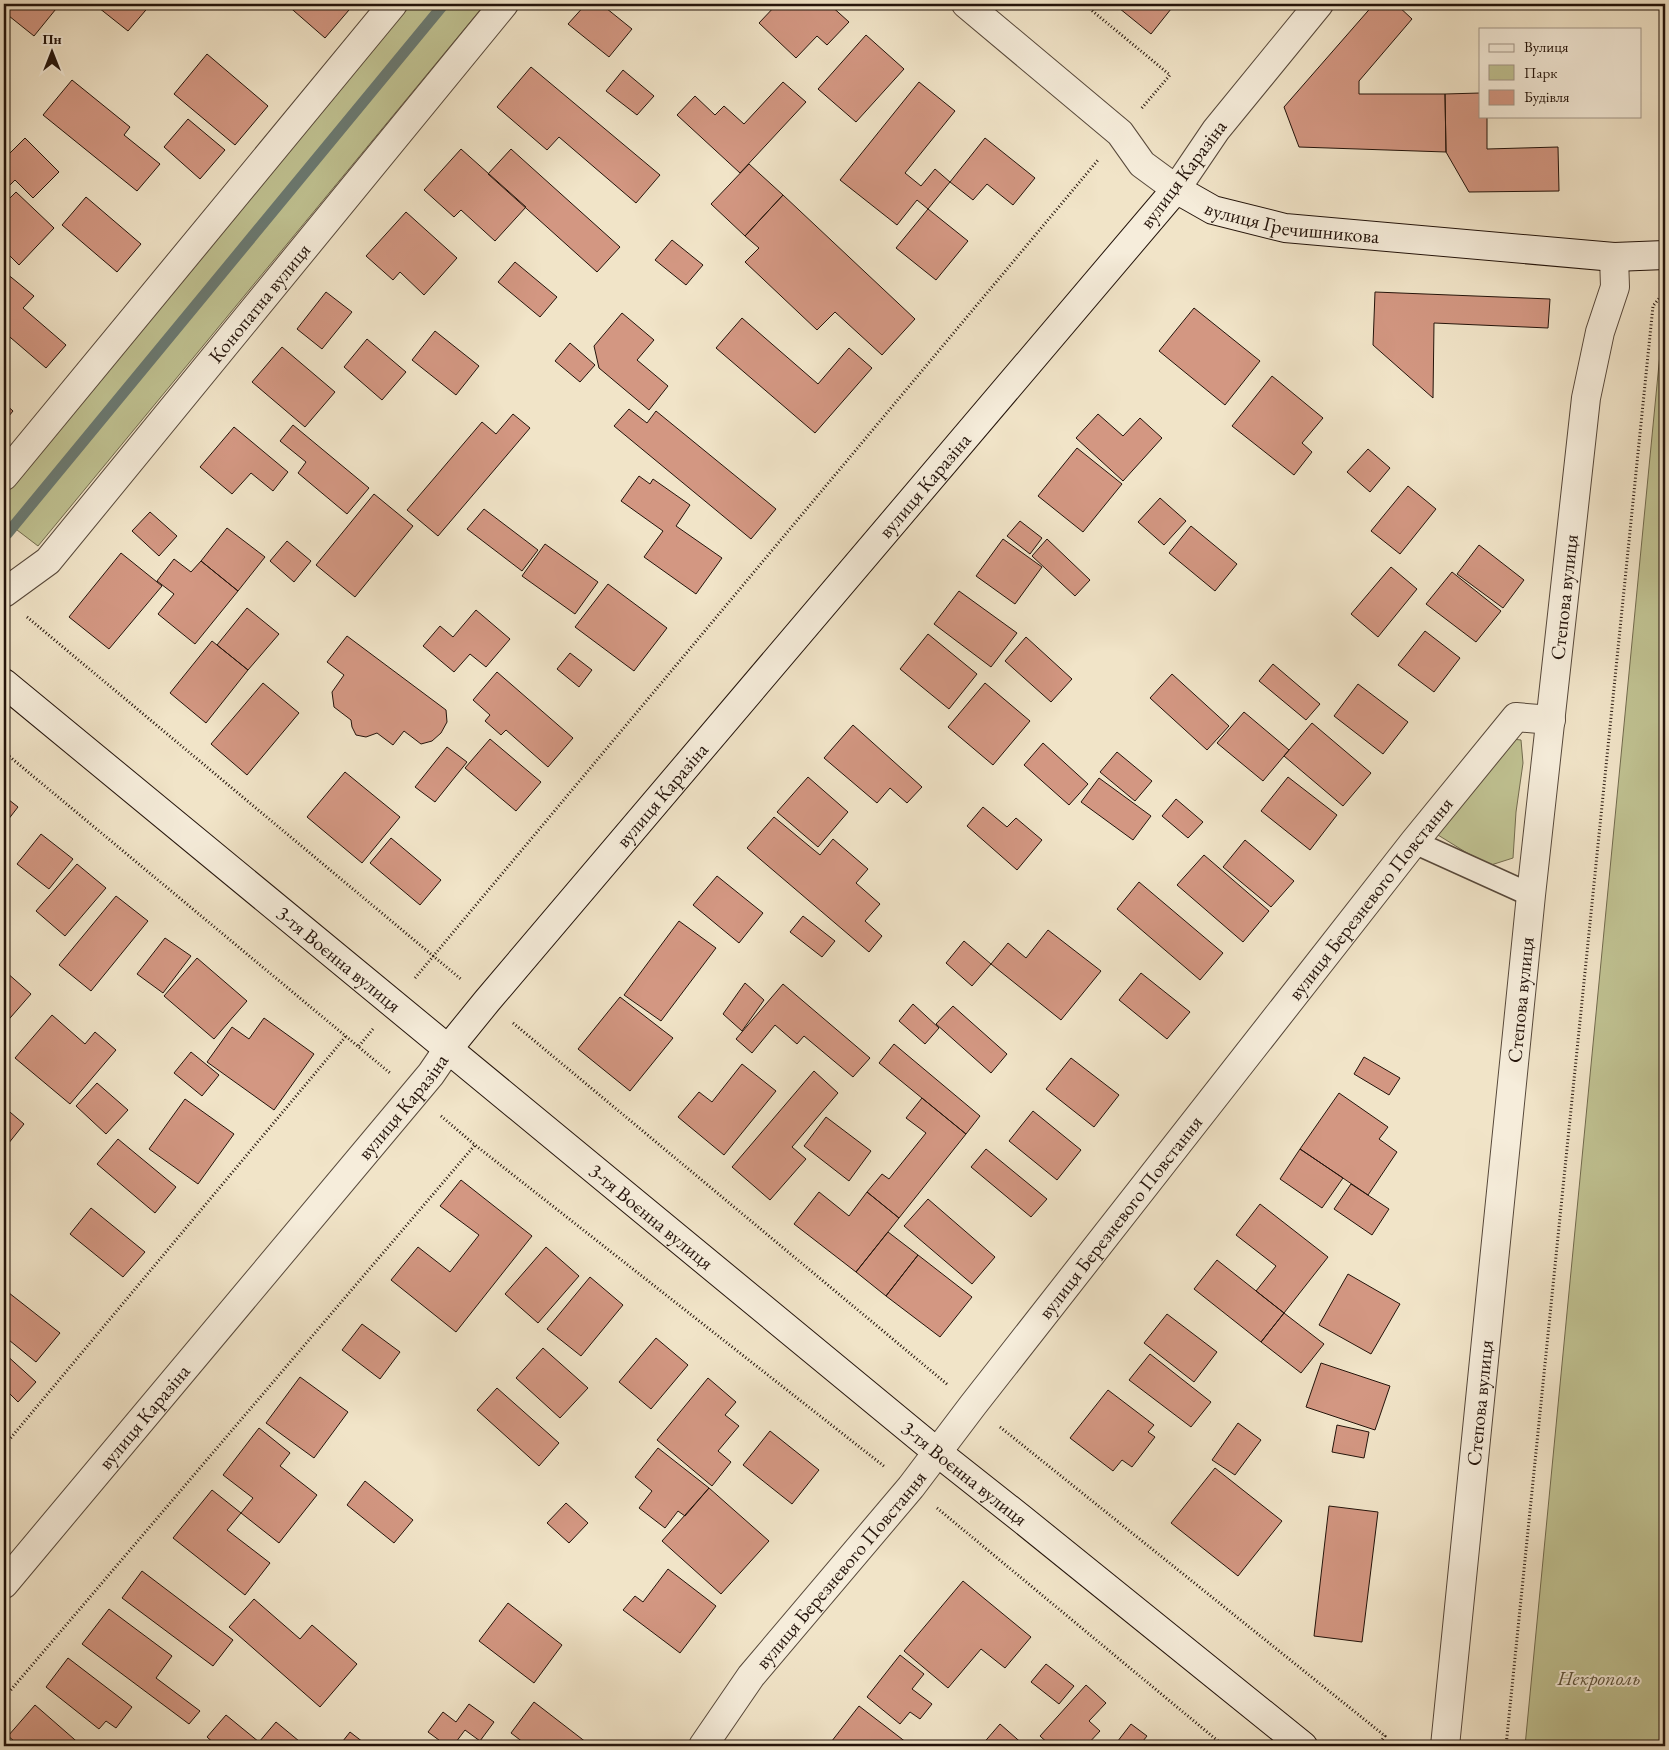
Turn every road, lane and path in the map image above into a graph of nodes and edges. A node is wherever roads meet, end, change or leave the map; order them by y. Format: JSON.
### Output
{"nodes":[{"id":1,"x":393,"y":4,"type":"edge"},
{"id":2,"x":504,"y":4,"type":"edge"},
{"id":3,"x":966,"y":4,"type":"edge"},
{"id":4,"x":1084,"y":4,"type":"edge"},
{"id":5,"x":1319,"y":4,"type":"edge"},
{"id":6,"x":1120,"y":133,"type":"junction"},
{"id":7,"x":1176,"y":188,"type":"junction"},
{"id":8,"x":1665,"y":255,"type":"edge"},
{"id":9,"x":1614,"y":257,"type":"junction"},
{"id":10,"x":1665,"y":291,"type":"edge"},
{"id":11,"x":4,"y":476,"type":"edge"},
{"id":12,"x":4,"y":593,"type":"edge"},
{"id":13,"x":27,"y":617,"type":"dead end"},
{"id":14,"x":4,"y":683,"type":"edge"},
{"id":15,"x":1551,"y":720,"type":"junction"},
{"id":16,"x":4,"y":752,"type":"edge"},
{"id":17,"x":1414,"y":842,"type":"junction"},
{"id":18,"x":1531,"y":895,"type":"junction"},
{"id":19,"x":434,"y":956,"type":"junction"},
{"id":20,"x":487,"y":1001,"type":"junction"},
{"id":21,"x":393,"y":1004,"type":"junction"},
{"id":22,"x":346,"y":1035,"type":"junction"},
{"id":23,"x":359,"y":1046,"type":"junction"},
{"id":24,"x":448,"y":1050,"type":"junction"},
{"id":25,"x":414,"y":1093,"type":"junction"},
{"id":26,"x":475,"y":1145,"type":"junction"},
{"id":27,"x":973,"y":1405,"type":"junction"},
{"id":28,"x":4,"y":1446,"type":"edge"},
{"id":29,"x":937,"y":1452,"type":"junction"},
{"id":30,"x":911,"y":1487,"type":"junction"},
{"id":31,"x":4,"y":1584,"type":"edge"},
{"id":32,"x":4,"y":1698,"type":"edge"},
{"id":33,"x":703,"y":1746,"type":"edge"},
{"id":34,"x":1224,"y":1746,"type":"edge"},
{"id":35,"x":1303,"y":1746,"type":"edge"},
{"id":36,"x":1377,"y":1746,"type":"edge"},
{"id":37,"x":1445,"y":1746,"type":"edge"},
{"id":38,"x":1506,"y":1746,"type":"edge"}],
"edges":[{"from":1,"to":11,"type":"street"},
{"from":2,"to":12,"type":"street","name":"Конопатна вулиця"},
{"from":3,"to":6,"type":"street","name":"вулиця Гречишникова"},
{"from":4,"to":6,"type":"path"},
{"from":5,"to":7,"type":"street","name":"вулиця Каразіна"},
{"from":6,"to":7,"type":"street","name":"вулиця Гречишникова"},
{"from":6,"to":19,"type":"path"},
{"from":7,"to":9,"type":"street","name":"вулиця Гречишникова"},
{"from":7,"to":20,"type":"street","name":"вулиця Каразіна"},
{"from":8,"to":9,"type":"street","name":"вулиця Гречишникова"},
{"from":9,"to":15,"type":"street","name":"Степова вулиця"},
{"from":10,"to":38,"type":"path"},
{"from":13,"to":19,"type":"path"},
{"from":14,"to":21,"type":"street","name":"3-тя Воєнна вулиця"},
{"from":15,"to":17,"type":"street","name":"вулиця Березневого Повстання"},
{"from":15,"to":18,"type":"street","name":"Степова вулиця"},
{"from":16,"to":22,"type":"path"},
{"from":17,"to":18,"type":"lane"},
{"from":17,"to":27,"type":"street","name":"вулиця Березневого Повстання"},
{"from":18,"to":37,"type":"street","name":"Степова вулиця"},
{"from":19,"to":20,"type":"path"},
{"from":19,"to":21,"type":"path"},
{"from":20,"to":24,"type":"street","name":"вулиця Каразіна"},
{"from":20,"to":27,"type":"path"},
{"from":21,"to":23,"type":"path"},
{"from":21,"to":24,"type":"street","name":"3-тя Воєнна вулиця"},
{"from":22,"to":23,"type":"path"},
{"from":22,"to":28,"type":"path"},
{"from":23,"to":25,"type":"path"},
{"from":24,"to":25,"type":"street","name":"вулиця Каразіна"},
{"from":24,"to":29,"type":"street","name":"3-тя Воєнна вулиця"},
{"from":25,"to":26,"type":"path"},
{"from":25,"to":31,"type":"street","name":"вулиця Каразіна"},
{"from":26,"to":30,"type":"path"},
{"from":26,"to":32,"type":"path"},
{"from":27,"to":29,"type":"street","name":"вулиця Березневого Повстання"},
{"from":27,"to":36,"type":"path"},
{"from":29,"to":30,"type":"street","name":"вулиця Березневого Повстання"},
{"from":29,"to":35,"type":"street","name":"3-тя Воєнна вулиця"},
{"from":30,"to":33,"type":"street","name":"вулиця Березневого Повстання"},
{"from":30,"to":34,"type":"path"}]}
